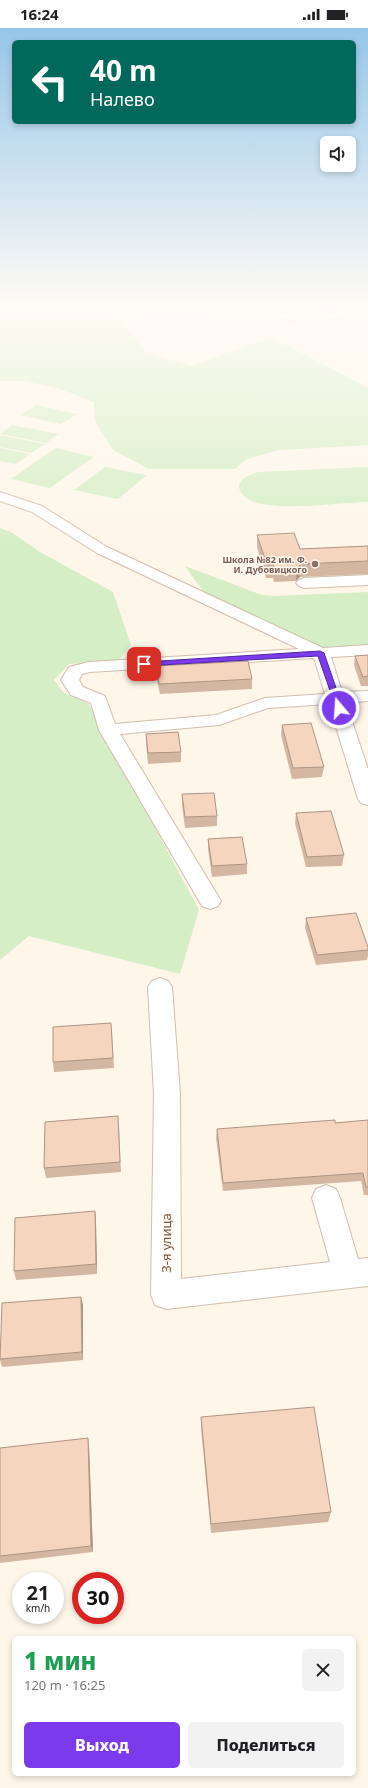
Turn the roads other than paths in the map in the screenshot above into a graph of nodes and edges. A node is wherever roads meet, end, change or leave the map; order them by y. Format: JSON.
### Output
{"nodes":[{"id":1,"x":0,"y":496,"type":"edge"},
{"id":2,"x":368,"y":580,"type":"edge"},
{"id":3,"x":304,"y":583,"type":"dead end"},
{"id":4,"x":368,"y":650,"type":"edge"},
{"id":5,"x":320,"y":653,"type":"junction"},
{"id":6,"x":368,"y":696,"type":"edge"},
{"id":7,"x":336,"y":697,"type":"junction"},
{"id":8,"x":108,"y":730,"type":"junction"},
{"id":9,"x":368,"y":799,"type":"edge"},
{"id":10,"x":210,"y":901,"type":"dead end"},
{"id":11,"x":160,"y":988,"type":"dead end"},
{"id":12,"x":326,"y":1198,"type":"dead end"},
{"id":13,"x":358,"y":1273,"type":"edge"}],
"edges":[{"from":1,"to":5,"type":"street"},
{"from":2,"to":3,"type":"street"},
{"from":4,"to":5,"type":"street"},
{"from":5,"to":7,"type":"street"},
{"from":5,"to":8,"type":"street"},
{"from":6,"to":7,"type":"street"},
{"from":7,"to":8,"type":"street"},
{"from":7,"to":9,"type":"street"},
{"from":8,"to":10,"type":"street"},
{"from":11,"to":13,"type":"street","name":"3-я улица"},
{"from":12,"to":13,"type":"street"}]}
